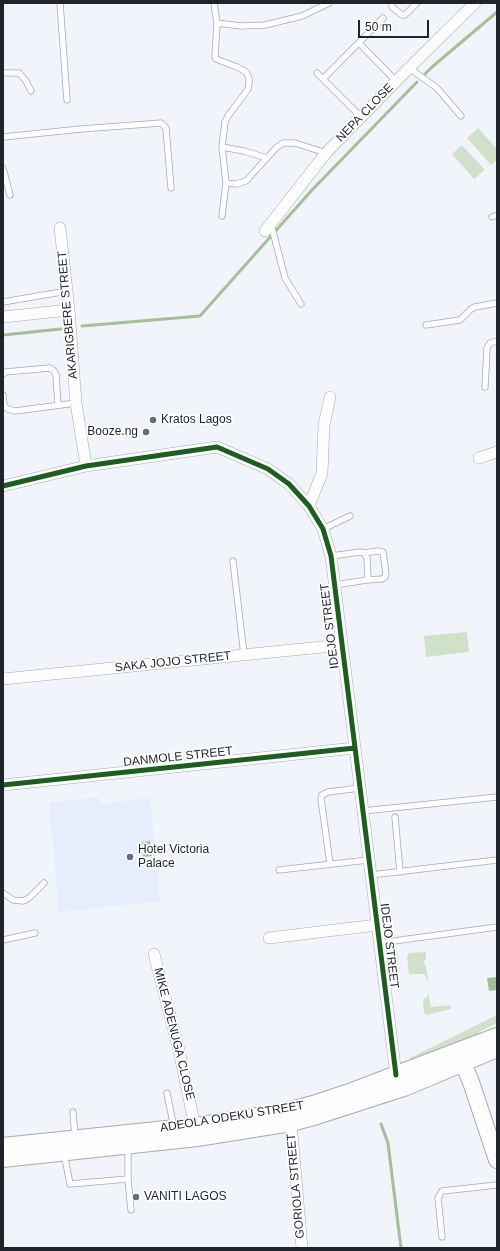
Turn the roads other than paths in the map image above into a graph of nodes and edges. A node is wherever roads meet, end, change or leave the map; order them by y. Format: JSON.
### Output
{"nodes":[{"id":1,"x":60,"y":3,"type":"edge"},
{"id":2,"x":214,"y":3,"type":"edge"},
{"id":3,"x":328,"y":3,"type":"edge"},
{"id":4,"x":392,"y":3,"type":"edge"},
{"id":5,"x":418,"y":3,"type":"edge"},
{"id":6,"x":475,"y":3,"type":"edge"},
{"id":7,"x":383,"y":18,"type":"dead end"},
{"id":8,"x":218,"y":23,"type":"junction"},
{"id":9,"x":359,"y":43,"type":"junction"},
{"id":10,"x":409,"y":68,"type":"junction"},
{"id":11,"x":3,"y":73,"type":"edge"},
{"id":12,"x":317,"y":73,"type":"dead end"},
{"id":13,"x":323,"y":79,"type":"junction"},
{"id":14,"x":396,"y":81,"type":"junction"},
{"id":15,"x":31,"y":91,"type":"dead end"},
{"id":16,"x":67,"y":100,"type":"dead end"},
{"id":17,"x":461,"y":116,"type":"dead end"},
{"id":18,"x":361,"y":117,"type":"junction"},
{"id":19,"x":3,"y":136,"type":"edge"},
{"id":20,"x":222,"y":147,"type":"junction"},
{"id":21,"x":326,"y":153,"type":"junction"},
{"id":22,"x":267,"y":158,"type":"junction"},
{"id":23,"x":3,"y":168,"type":"edge"},
{"id":24,"x":226,"y":183,"type":"junction"},
{"id":25,"x":171,"y":188,"type":"dead end"},
{"id":26,"x":10,"y":195,"type":"dead end"},
{"id":27,"x":222,"y":216,"type":"dead end"},
{"id":28,"x":60,"y":228,"type":"dead end"},
{"id":29,"x":270,"y":230,"type":"joint"},
{"id":30,"x":67,"y":291,"type":"junction"},
{"id":31,"x":3,"y":302,"type":"edge"},
{"id":32,"x":497,"y":303,"type":"edge"},
{"id":33,"x":301,"y":304,"type":"dead end"},
{"id":34,"x":70,"y":310,"type":"junction"},
{"id":35,"x":3,"y":317,"type":"edge"},
{"id":36,"x":426,"y":324,"type":"dead end"},
{"id":37,"x":497,"y":341,"type":"edge"},
{"id":38,"x":3,"y":374,"type":"edge"},
{"id":39,"x":485,"y":387,"type":"dead end"},
{"id":40,"x":3,"y":396,"type":"edge"},
{"id":41,"x":330,"y":398,"type":"dead end"},
{"id":42,"x":76,"y":403,"type":"junction"},
{"id":43,"x":58,"y":405,"type":"junction"},
{"id":44,"x":497,"y":452,"type":"edge"},
{"id":45,"x":479,"y":458,"type":"dead end"},
{"id":46,"x":86,"y":466,"type":"junction"},
{"id":47,"x":3,"y":486,"type":"edge"},
{"id":48,"x":309,"y":506,"type":"junction"},
{"id":49,"x":350,"y":516,"type":"dead end"},
{"id":50,"x":323,"y":529,"type":"junction"},
{"id":51,"x":364,"y":553,"type":"junction"},
{"id":52,"x":331,"y":556,"type":"junction"},
{"id":53,"x":233,"y":561,"type":"dead end"},
{"id":54,"x":367,"y":580,"type":"junction"},
{"id":55,"x":335,"y":585,"type":"junction"},
{"id":56,"x":342,"y":645,"type":"junction"},
{"id":57,"x":244,"y":655,"type":"junction"},
{"id":58,"x":3,"y":679,"type":"edge"},
{"id":59,"x":355,"y":748,"type":"junction"},
{"id":60,"x":3,"y":785,"type":"edge"},
{"id":61,"x":360,"y":788,"type":"junction"},
{"id":62,"x":497,"y":797,"type":"edge"},
{"id":63,"x":363,"y":811,"type":"junction"},
{"id":64,"x":395,"y":816,"type":"dead end"},
{"id":65,"x":368,"y":860,"type":"junction"},
{"id":66,"x":497,"y":860,"type":"edge"},
{"id":67,"x":330,"y":864,"type":"junction"},
{"id":68,"x":279,"y":870,"type":"dead end"},
{"id":69,"x":400,"y":872,"type":"junction"},
{"id":70,"x":370,"y":875,"type":"junction"},
{"id":71,"x":44,"y":883,"type":"dead end"},
{"id":72,"x":3,"y":894,"type":"edge"},
{"id":73,"x":377,"y":925,"type":"junction"},
{"id":74,"x":497,"y":927,"type":"edge"},
{"id":75,"x":36,"y":933,"type":"dead end"},
{"id":76,"x":269,"y":938,"type":"dead end"},
{"id":77,"x":3,"y":940,"type":"edge"},
{"id":78,"x":379,"y":943,"type":"junction"},
{"id":79,"x":154,"y":954,"type":"dead end"},
{"id":80,"x":497,"y":1036,"type":"edge"},
{"id":81,"x":497,"y":1049,"type":"edge"},
{"id":82,"x":460,"y":1058,"type":"junction"},
{"id":83,"x":396,"y":1075,"type":"junction"},
{"id":84,"x":167,"y":1093,"type":"dead end"},
{"id":85,"x":73,"y":1112,"type":"dead end"},
{"id":86,"x":291,"y":1123,"type":"junction"},
{"id":87,"x":174,"y":1128,"type":"junction"},
{"id":88,"x":196,"y":1132,"type":"junction"},
{"id":89,"x":75,"y":1139,"type":"junction"},
{"id":90,"x":3,"y":1146,"type":"edge"},
{"id":91,"x":128,"y":1146,"type":"junction"},
{"id":92,"x":64,"y":1152,"type":"junction"},
{"id":93,"x":3,"y":1159,"type":"edge"},
{"id":94,"x":497,"y":1160,"type":"edge"},
{"id":95,"x":128,"y":1179,"type":"junction"},
{"id":96,"x":497,"y":1185,"type":"edge"},
{"id":97,"x":131,"y":1210,"type":"dead end"},
{"id":98,"x":442,"y":1237,"type":"dead end"},
{"id":99,"x":302,"y":1248,"type":"edge"}],
"edges":[{"from":1,"to":16,"type":"lane"},
{"from":2,"to":8,"type":"lane"},
{"from":3,"to":8,"type":"lane"},
{"from":4,"to":5,"type":"lane"},
{"from":6,"to":10,"type":"street","name":"NEPA CLOSE"},
{"from":7,"to":9,"type":"lane"},
{"from":8,"to":20,"type":"lane"},
{"from":9,"to":13,"type":"lane"},
{"from":9,"to":14,"type":"lane"},
{"from":10,"to":14,"type":"street","name":"NEPA CLOSE"},
{"from":10,"to":17,"type":"lane"},
{"from":11,"to":15,"type":"lane"},
{"from":12,"to":13,"type":"lane"},
{"from":13,"to":18,"type":"lane"},
{"from":14,"to":18,"type":"street","name":"NEPA CLOSE"},
{"from":18,"to":21,"type":"street","name":"NEPA CLOSE"},
{"from":19,"to":25,"type":"lane"},
{"from":20,"to":22,"type":"lane"},
{"from":20,"to":24,"type":"lane"},
{"from":21,"to":22,"type":"lane"},
{"from":21,"to":29,"type":"street","name":"NEPA CLOSE"},
{"from":22,"to":24,"type":"lane"},
{"from":23,"to":26,"type":"lane"},
{"from":24,"to":27,"type":"lane"},
{"from":28,"to":30,"type":"street","name":"AKARIGBERE STREET"},
{"from":29,"to":33,"type":"lane"},
{"from":30,"to":31,"type":"lane"},
{"from":30,"to":34,"type":"street","name":"AKARIGBERE STREET"},
{"from":32,"to":36,"type":"lane"},
{"from":34,"to":35,"type":"street"},
{"from":34,"to":42,"type":"street","name":"AKARIGBERE STREET"},
{"from":37,"to":39,"type":"lane"},
{"from":38,"to":43,"type":"lane"},
{"from":40,"to":43,"type":"lane"},
{"from":41,"to":48,"type":"street"},
{"from":42,"to":43,"type":"lane"},
{"from":42,"to":46,"type":"street","name":"AKARIGBERE STREET"},
{"from":44,"to":45,"type":"street"},
{"from":46,"to":47,"type":"street","name":"IDEJO STREET"},
{"from":46,"to":48,"type":"street","name":"IDEJO STREET"},
{"from":48,"to":50,"type":"street","name":"IDEJO STREET"},
{"from":49,"to":50,"type":"lane"},
{"from":50,"to":52,"type":"street","name":"IDEJO STREET"},
{"from":51,"to":52,"type":"lane"},
{"from":51,"to":54,"type":"lane"},
{"from":51,"to":54,"type":"lane"},
{"from":52,"to":55,"type":"street","name":"IDEJO STREET"},
{"from":53,"to":57,"type":"lane"},
{"from":54,"to":55,"type":"lane"},
{"from":55,"to":56,"type":"street","name":"IDEJO STREET"},
{"from":56,"to":57,"type":"street","name":"SAKA JOJO STREET"},
{"from":56,"to":59,"type":"street","name":"IDEJO STREET"},
{"from":57,"to":58,"type":"street","name":"SAKA JOJO STREET"},
{"from":59,"to":60,"type":"street","name":"DANMOLE STREET"},
{"from":59,"to":61,"type":"street","name":"IDEJO STREET"},
{"from":61,"to":63,"type":"street","name":"IDEJO STREET"},
{"from":61,"to":67,"type":"lane"},
{"from":62,"to":63,"type":"lane"},
{"from":63,"to":65,"type":"street","name":"IDEJO STREET"},
{"from":64,"to":69,"type":"lane"},
{"from":65,"to":67,"type":"lane"},
{"from":65,"to":70,"type":"street","name":"IDEJO STREET"},
{"from":66,"to":69,"type":"lane"},
{"from":67,"to":68,"type":"lane"},
{"from":69,"to":70,"type":"lane"},
{"from":70,"to":73,"type":"street","name":"IDEJO STREET"},
{"from":71,"to":72,"type":"lane"},
{"from":73,"to":76,"type":"street"},
{"from":73,"to":78,"type":"street","name":"IDEJO STREET"},
{"from":74,"to":78,"type":"lane"},
{"from":75,"to":77,"type":"lane"},
{"from":78,"to":83,"type":"street","name":"IDEJO STREET"},
{"from":79,"to":88,"type":"street","name":"MIKE ADENUGA CLOSE"},
{"from":80,"to":82,"type":"main road","name":"ADEOLA ODEKU STREET"},
{"from":81,"to":82,"type":"main road","name":"ADEOLA ODEKU STREET"},
{"from":82,"to":83,"type":"main road","name":"ADEOLA ODEKU STREET"},
{"from":82,"to":86,"type":"main road","name":"ADEOLA ODEKU STREET"},
{"from":82,"to":94,"type":"main road"},
{"from":83,"to":88,"type":"main road","name":"ADEOLA ODEKU STREET"},
{"from":84,"to":87,"type":"lane"},
{"from":85,"to":89,"type":"lane"},
{"from":86,"to":88,"type":"main road","name":"ADEOLA ODEKU STREET"},
{"from":86,"to":99,"type":"street","name":"GORIOLA STREET"},
{"from":87,"to":88,"type":"main road","name":"ADEOLA ODEKU STREET"},
{"from":87,"to":89,"type":"main road","name":"ADEOLA ODEKU STREET"},
{"from":88,"to":91,"type":"main road","name":"ADEOLA ODEKU STREET"},
{"from":89,"to":90,"type":"main road","name":"ADEOLA ODEKU STREET"},
{"from":91,"to":92,"type":"main road","name":"ADEOLA ODEKU STREET"},
{"from":91,"to":95,"type":"lane"},
{"from":92,"to":93,"type":"main road","name":"ADEOLA ODEKU STREET"},
{"from":92,"to":95,"type":"lane"},
{"from":95,"to":97,"type":"lane"},
{"from":96,"to":98,"type":"lane"}]}
